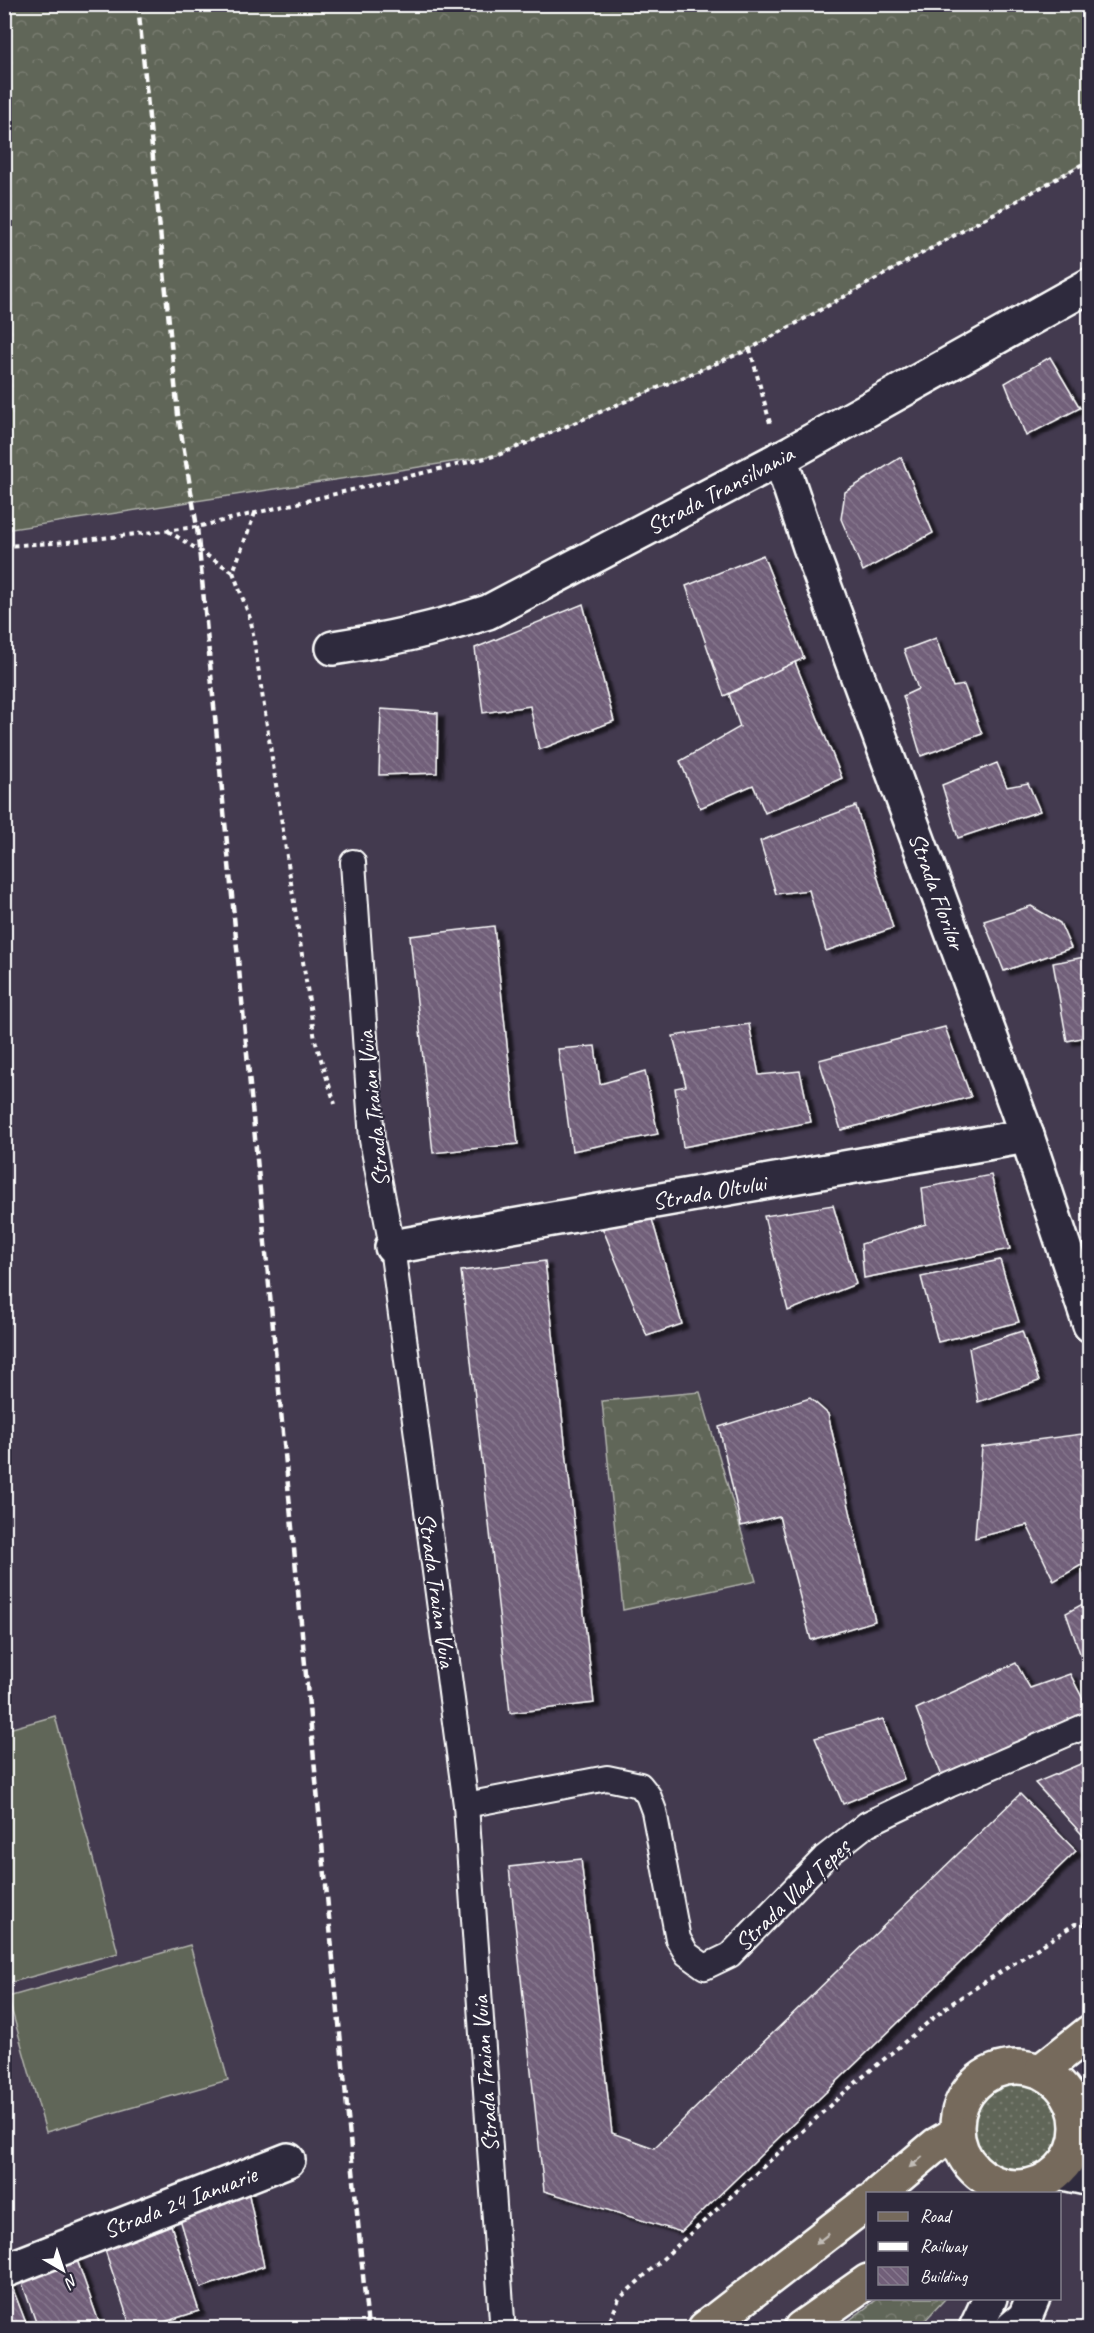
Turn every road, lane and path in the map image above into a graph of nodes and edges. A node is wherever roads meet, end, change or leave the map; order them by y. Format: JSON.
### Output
{"nodes":[{"id":1,"x":1089,"y":160,"type":"edge"},
{"id":2,"x":1089,"y":285,"type":"edge"},
{"id":3,"x":750,"y":349,"type":"junction"},
{"id":4,"x":780,"y":458,"type":"junction"},
{"id":5,"x":255,"y":513,"type":"junction"},
{"id":6,"x":167,"y":531,"type":"junction"},
{"id":7,"x":4,"y":546,"type":"edge"},
{"id":8,"x":233,"y":572,"type":"junction"},
{"id":9,"x":333,"y":648,"type":"dead end"},
{"id":10,"x":353,"y":862,"type":"dead end"},
{"id":11,"x":335,"y":1106,"type":"dead end"},
{"id":12,"x":1027,"y":1136,"type":"junction"},
{"id":13,"x":392,"y":1247,"type":"junction"},
{"id":14,"x":1089,"y":1325,"type":"edge"},
{"id":15,"x":1089,"y":1724,"type":"edge"},
{"id":16,"x":466,"y":1805,"type":"junction"},
{"id":17,"x":1089,"y":1924,"type":"edge"},
{"id":18,"x":1089,"y":2032,"type":"edge"},
{"id":19,"x":1042,"y":2070,"type":"junction"},
{"id":20,"x":1084,"y":2118,"type":"edge"},
{"id":21,"x":957,"y":2133,"type":"junction"},
{"id":22,"x":288,"y":2160,"type":"dead end"},
{"id":23,"x":1089,"y":2179,"type":"edge"},
{"id":24,"x":1048,"y":2183,"type":"edge"},
{"id":25,"x":992,"y":2188,"type":"edge"},
{"id":26,"x":879,"y":2192,"type":"edge"},
{"id":27,"x":866,"y":2203,"type":"edge"},
{"id":28,"x":4,"y":2271,"type":"edge"},
{"id":29,"x":866,"y":2281,"type":"edge"},
{"id":30,"x":989,"y":2300,"type":"edge"},
{"id":31,"x":1032,"y":2300,"type":"edge"},
{"id":32,"x":502,"y":2320,"type":"dead end"},
{"id":33,"x":608,"y":2328,"type":"edge"},
{"id":34,"x":705,"y":2328,"type":"edge"},
{"id":35,"x":801,"y":2328,"type":"edge"},
{"id":36,"x":976,"y":2328,"type":"edge"},
{"id":37,"x":1012,"y":2328,"type":"edge"}],
"edges":[{"from":1,"to":3,"type":"path"},
{"from":2,"to":4,"type":"street","name":"Strada Transilvania"},
{"from":3,"to":4,"type":"path"},
{"from":3,"to":5,"type":"path"},
{"from":4,"to":9,"type":"street","name":"Strada Transilvania"},
{"from":4,"to":12,"type":"street","name":"Strada Florilor"},
{"from":5,"to":6,"type":"path"},
{"from":5,"to":8,"type":"path"},
{"from":6,"to":7,"type":"path"},
{"from":6,"to":8,"type":"path"},
{"from":8,"to":11,"type":"path"},
{"from":10,"to":13,"type":"lane","name":"Strada Traian Vuia"},
{"from":12,"to":13,"type":"street","name":"Strada Oltului"},
{"from":12,"to":14,"type":"street","name":"Strada Florilor"},
{"from":13,"to":16,"type":"lane","name":"Strada Traian Vuia"},
{"from":15,"to":16,"type":"lane","name":"Strada Vlad Țepeș"},
{"from":16,"to":32,"type":"lane","name":"Strada Traian Vuia"},
{"from":17,"to":33,"type":"path"},
{"from":18,"to":19,"type":"main road"},
{"from":19,"to":20,"type":"main road"},
{"from":19,"to":21,"type":"main road"},
{"from":20,"to":24,"type":"main road"},
{"from":21,"to":25,"type":"main road"},
{"from":21,"to":26,"type":"main road","one_way":true},
{"from":22,"to":28,"type":"street","name":"Strada 24 Ianuarie"},
{"from":23,"to":24,"type":"street"},
{"from":24,"to":25,"type":"main road"},
{"from":27,"to":34,"type":"main road","one_way":true},
{"from":29,"to":35,"type":"main road"},
{"from":30,"to":36,"type":"street"},
{"from":31,"to":37,"type":"street"}]}
